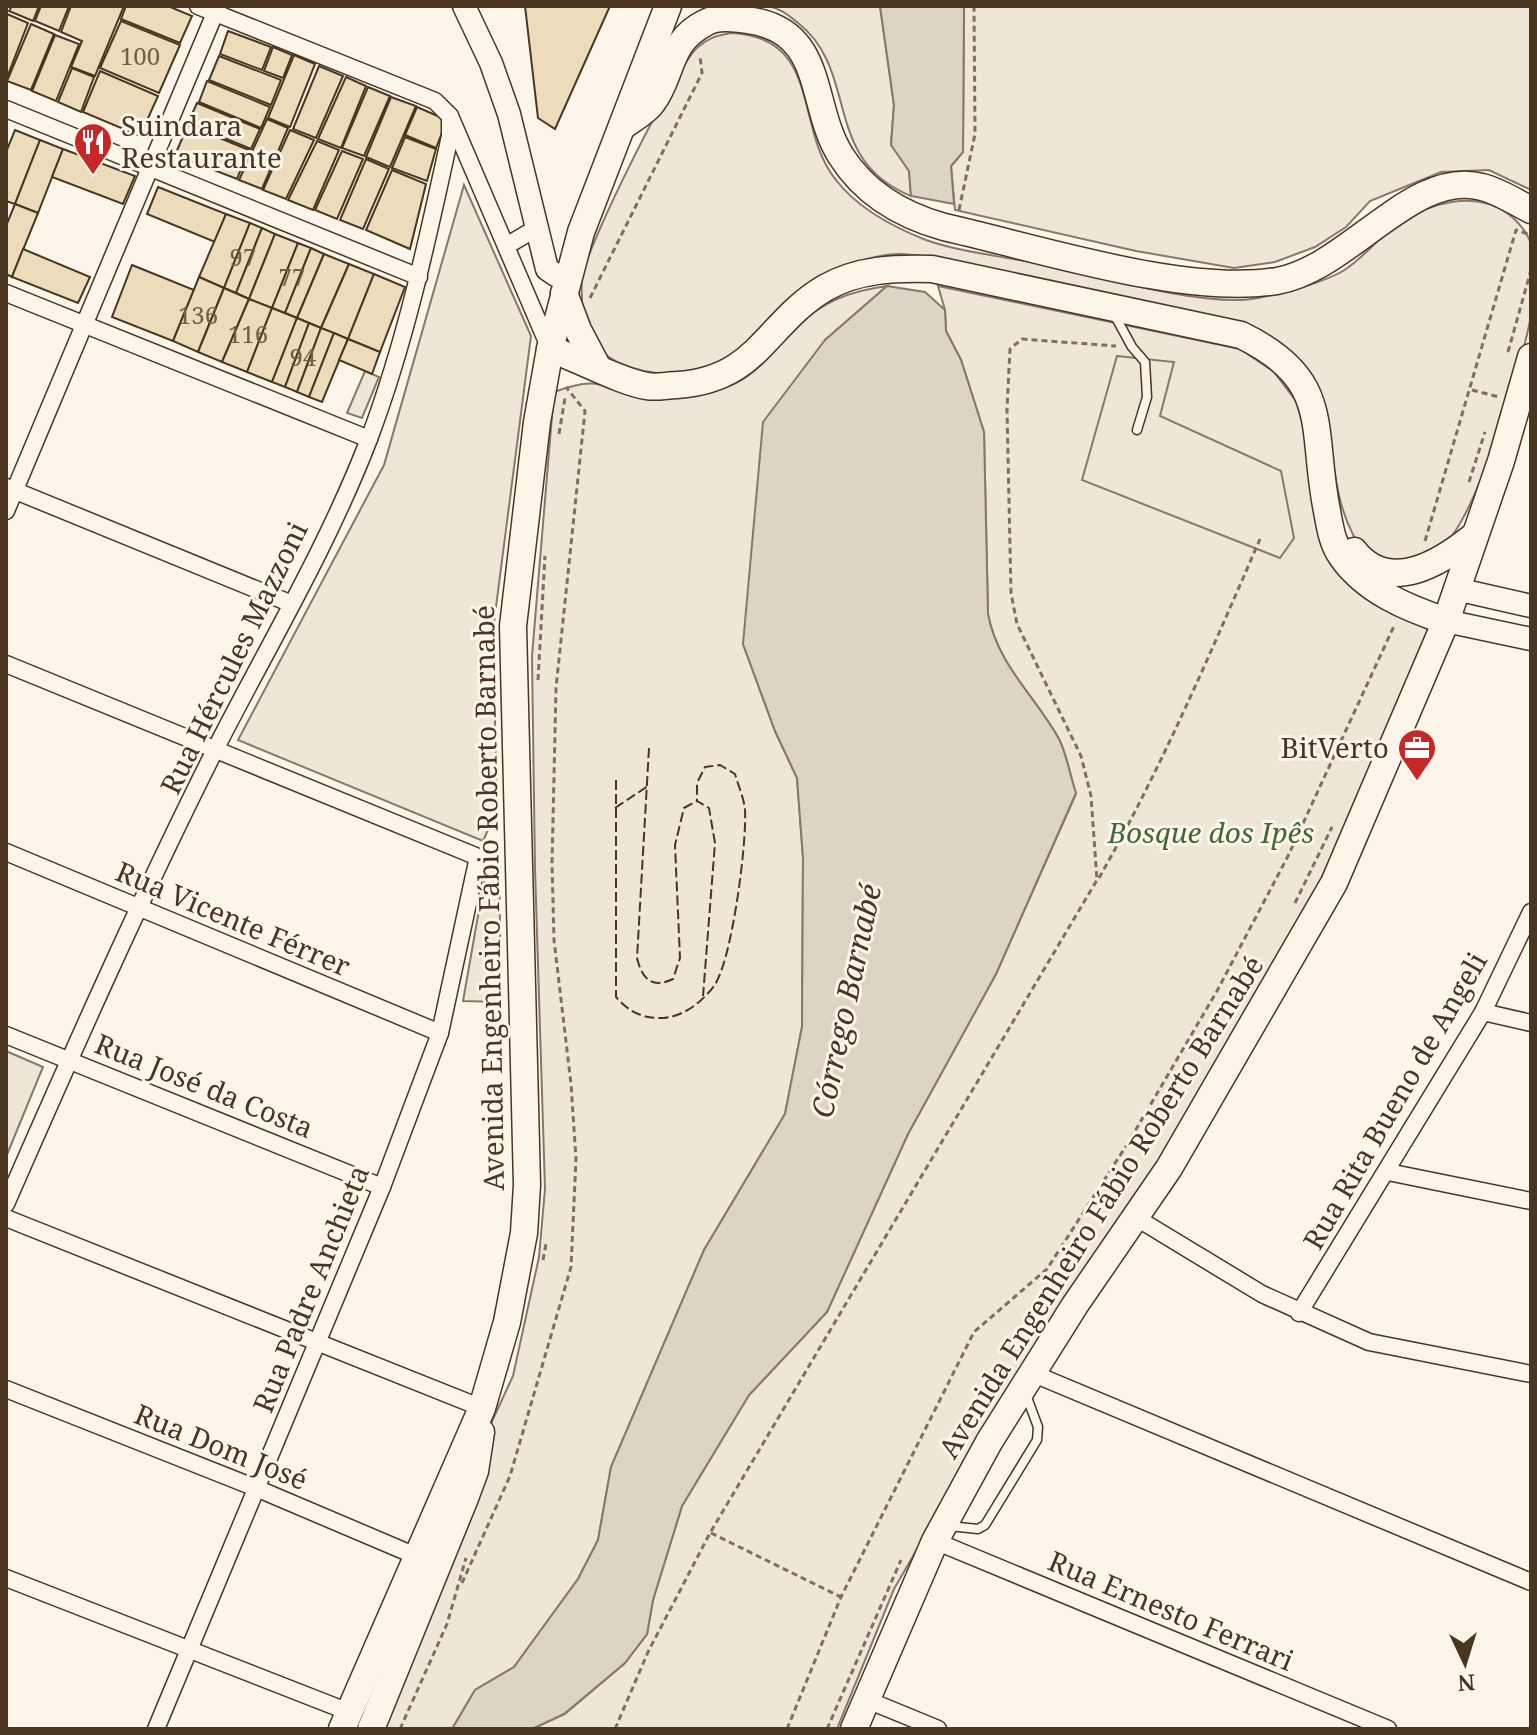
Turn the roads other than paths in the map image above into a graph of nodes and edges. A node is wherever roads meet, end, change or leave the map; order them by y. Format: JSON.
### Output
{"nodes":[{"id":1,"x":198,"y":6,"type":"edge"},
{"id":2,"x":464,"y":6,"type":"edge"},
{"id":3,"x":668,"y":6,"type":"edge"},
{"id":4,"x":217,"y":9,"type":"edge"},
{"id":5,"x":6,"y":109,"type":"edge"},
{"id":6,"x":450,"y":116,"type":"junction"},
{"id":7,"x":623,"y":126,"type":"junction"},
{"id":8,"x":150,"y":167,"type":"junction"},
{"id":9,"x":1531,"y":210,"type":"edge"},
{"id":10,"x":535,"y":229,"type":"junction"},
{"id":11,"x":506,"y":246,"type":"junction"},
{"id":12,"x":419,"y":277,"type":"junction"},
{"id":13,"x":566,"y":283,"type":"junction"},
{"id":14,"x":6,"y":293,"type":"edge"},
{"id":15,"x":1111,"y":306,"type":"junction"},
{"id":16,"x":85,"y":326,"type":"junction"},
{"id":17,"x":550,"y":349,"type":"junction"},
{"id":18,"x":1519,"y":356,"type":"edge"},
{"id":19,"x":597,"y":366,"type":"junction"},
{"id":20,"x":1137,"y":430,"type":"dead end"},
{"id":21,"x":369,"y":439,"type":"junction"},
{"id":22,"x":10,"y":489,"type":"edge"},
{"id":23,"x":6,"y":511,"type":"edge"},
{"id":24,"x":1327,"y":512,"type":"junction"},
{"id":25,"x":1475,"y":535,"type":"junction"},
{"id":26,"x":1456,"y":589,"type":"junction"},
{"id":27,"x":292,"y":604,"type":"junction"},
{"id":28,"x":1531,"y":606,"type":"edge"},
{"id":29,"x":1434,"y":617,"type":"junction"},
{"id":30,"x":1531,"y":639,"type":"edge"},
{"id":31,"x":6,"y":664,"type":"edge"},
{"id":32,"x":216,"y":749,"type":"junction"},
{"id":33,"x":6,"y":852,"type":"edge"},
{"id":34,"x":141,"y":909,"type":"junction"},
{"id":35,"x":1530,"y":917,"type":"edge"},
{"id":36,"x":1483,"y":1012,"type":"junction"},
{"id":37,"x":1531,"y":1023,"type":"edge"},
{"id":38,"x":440,"y":1033,"type":"junction"},
{"id":39,"x":6,"y":1035,"type":"edge"},
{"id":40,"x":70,"y":1058,"type":"junction"},
{"id":41,"x":1388,"y":1172,"type":"junction"},
{"id":42,"x":382,"y":1187,"type":"junction"},
{"id":43,"x":1531,"y":1201,"type":"edge"},
{"id":44,"x":6,"y":1204,"type":"edge"},
{"id":45,"x":1135,"y":1217,"type":"junction"},
{"id":46,"x":6,"y":1218,"type":"edge"},
{"id":47,"x":1299,"y":1313,"type":"junction"},
{"id":48,"x":318,"y":1343,"type":"junction"},
{"id":49,"x":1531,"y":1374,"type":"edge"},
{"id":50,"x":1029,"y":1382,"type":"junction"},
{"id":51,"x":6,"y":1389,"type":"edge"},
{"id":52,"x":482,"y":1408,"type":"junction"},
{"id":53,"x":256,"y":1488,"type":"junction"},
{"id":54,"x":940,"y":1533,"type":"junction"},
{"id":55,"x":416,"y":1556,"type":"junction"},
{"id":56,"x":6,"y":1578,"type":"edge"},
{"id":57,"x":1531,"y":1582,"type":"edge"},
{"id":58,"x":187,"y":1651,"type":"junction"},
{"id":59,"x":865,"y":1699,"type":"junction"},
{"id":60,"x":349,"y":1723,"type":"edge"},
{"id":61,"x":156,"y":1729,"type":"edge"},
{"id":62,"x":371,"y":1729,"type":"edge"},
{"id":63,"x":854,"y":1729,"type":"edge"},
{"id":64,"x":938,"y":1729,"type":"edge"},
{"id":65,"x":1388,"y":1729,"type":"edge"}],
"edges":[{"from":1,"to":4,"type":"street"},
{"from":2,"to":10,"type":"main road"},
{"from":3,"to":7,"type":"main road","name":"Avenida Engenheiro Fábio Roberto Barnabé"},
{"from":4,"to":6,"type":"street"},
{"from":4,"to":8,"type":"street"},
{"from":5,"to":8,"type":"street"},
{"from":6,"to":11,"type":"street"},
{"from":6,"to":12,"type":"street","name":"Rua Hércules Mazzoni"},
{"from":7,"to":9,"type":"main road"},
{"from":7,"to":13,"type":"main road","name":"Avenida Engenheiro Fábio Roberto Barnabé"},
{"from":8,"to":12,"type":"street"},
{"from":8,"to":16,"type":"street"},
{"from":10,"to":11,"type":"street"},
{"from":10,"to":13,"type":"main road"},
{"from":11,"to":17,"type":"street"},
{"from":12,"to":21,"type":"street","name":"Rua Hércules Mazzoni"},
{"from":13,"to":17,"type":"main road","name":"Avenida Engenheiro Fábio Roberto Barnabé"},
{"from":13,"to":19,"type":"main road"},
{"from":14,"to":16,"type":"street"},
{"from":15,"to":19,"type":"main road"},
{"from":15,"to":20,"type":"lane"},
{"from":15,"to":24,"type":"main road"},
{"from":16,"to":21,"type":"street"},
{"from":16,"to":22,"type":"street"},
{"from":17,"to":19,"type":"main road"},
{"from":17,"to":52,"type":"main road","name":"Avenida Engenheiro Fábio Roberto Barnabé"},
{"from":18,"to":25,"type":"main road","name":"Avenida Engenheiro Fábio Roberto Barnabé"},
{"from":21,"to":27,"type":"street","name":"Rua Hércules Mazzoni"},
{"from":22,"to":23,"type":"street"},
{"from":22,"to":27,"type":"street"},
{"from":24,"to":25,"type":"main road"},
{"from":24,"to":29,"type":"main road"},
{"from":25,"to":26,"type":"main road","name":"Avenida Engenheiro Fábio Roberto Barnabé"},
{"from":26,"to":28,"type":"main road"},
{"from":26,"to":29,"type":"main road","name":"Avenida Engenheiro Fábio Roberto Barnabé"},
{"from":27,"to":32,"type":"street","name":"Rua Hércules Mazzoni"},
{"from":29,"to":30,"type":"main road"},
{"from":29,"to":45,"type":"main road","name":"Avenida Engenheiro Fábio Roberto Barnabé"},
{"from":31,"to":32,"type":"street"},
{"from":32,"to":34,"type":"street","name":"Rua Hércules Mazzoni"},
{"from":32,"to":38,"type":"street","name":"Rua Padre Anchieta"},
{"from":33,"to":34,"type":"street","name":"Rua Vicente Férrer"},
{"from":34,"to":38,"type":"street","name":"Rua Vicente Férrer"},
{"from":34,"to":40,"type":"street","name":"Rua Hércules Mazzoni"},
{"from":35,"to":36,"type":"street","name":"Rua Rita Bueno de Angeli"},
{"from":36,"to":37,"type":"street"},
{"from":36,"to":41,"type":"street","name":"Rua Rita Bueno de Angeli"},
{"from":38,"to":42,"type":"street","name":"Rua Padre Anchieta"},
{"from":39,"to":40,"type":"street","name":"Rua José da Costa"},
{"from":40,"to":42,"type":"street","name":"Rua José da Costa"},
{"from":40,"to":44,"type":"street","name":"Rua Hércules Mazzoni"},
{"from":41,"to":43,"type":"street"},
{"from":41,"to":47,"type":"street","name":"Rua Rita Bueno de Angeli"},
{"from":42,"to":48,"type":"street","name":"Rua Padre Anchieta"},
{"from":45,"to":47,"type":"street"},
{"from":45,"to":50,"type":"main road","name":"Avenida Engenheiro Fábio Roberto Barnabé"},
{"from":46,"to":48,"type":"street"},
{"from":47,"to":49,"type":"street"},
{"from":48,"to":52,"type":"street"},
{"from":48,"to":53,"type":"street","name":"Rua Padre Anchieta"},
{"from":50,"to":54,"type":"main road","name":"Avenida Engenheiro Fábio Roberto Barnabé"},
{"from":50,"to":54,"type":"lane"},
{"from":50,"to":57,"type":"street"},
{"from":51,"to":53,"type":"street","name":"Rua Dom José"},
{"from":52,"to":55,"type":"main road","name":"Avenida Engenheiro Fábio Roberto Barnabé"},
{"from":52,"to":62,"type":"main road"},
{"from":53,"to":55,"type":"street","name":"Rua Dom José"},
{"from":53,"to":58,"type":"street","name":"Rua Padre Anchieta"},
{"from":54,"to":59,"type":"main road","name":"Avenida Engenheiro Fábio Roberto Barnabé"},
{"from":54,"to":65,"type":"street","name":"Rua Ernesto Ferrari"},
{"from":55,"to":60,"type":"main road","name":"Avenida Engenheiro Fábio Roberto Barnabé"},
{"from":56,"to":58,"type":"street"},
{"from":58,"to":60,"type":"street"},
{"from":58,"to":61,"type":"street","name":"Rua Padre Anchieta"},
{"from":59,"to":63,"type":"main road","name":"Avenida Engenheiro Fábio Roberto Barnabé"},
{"from":59,"to":64,"type":"street"}]}
